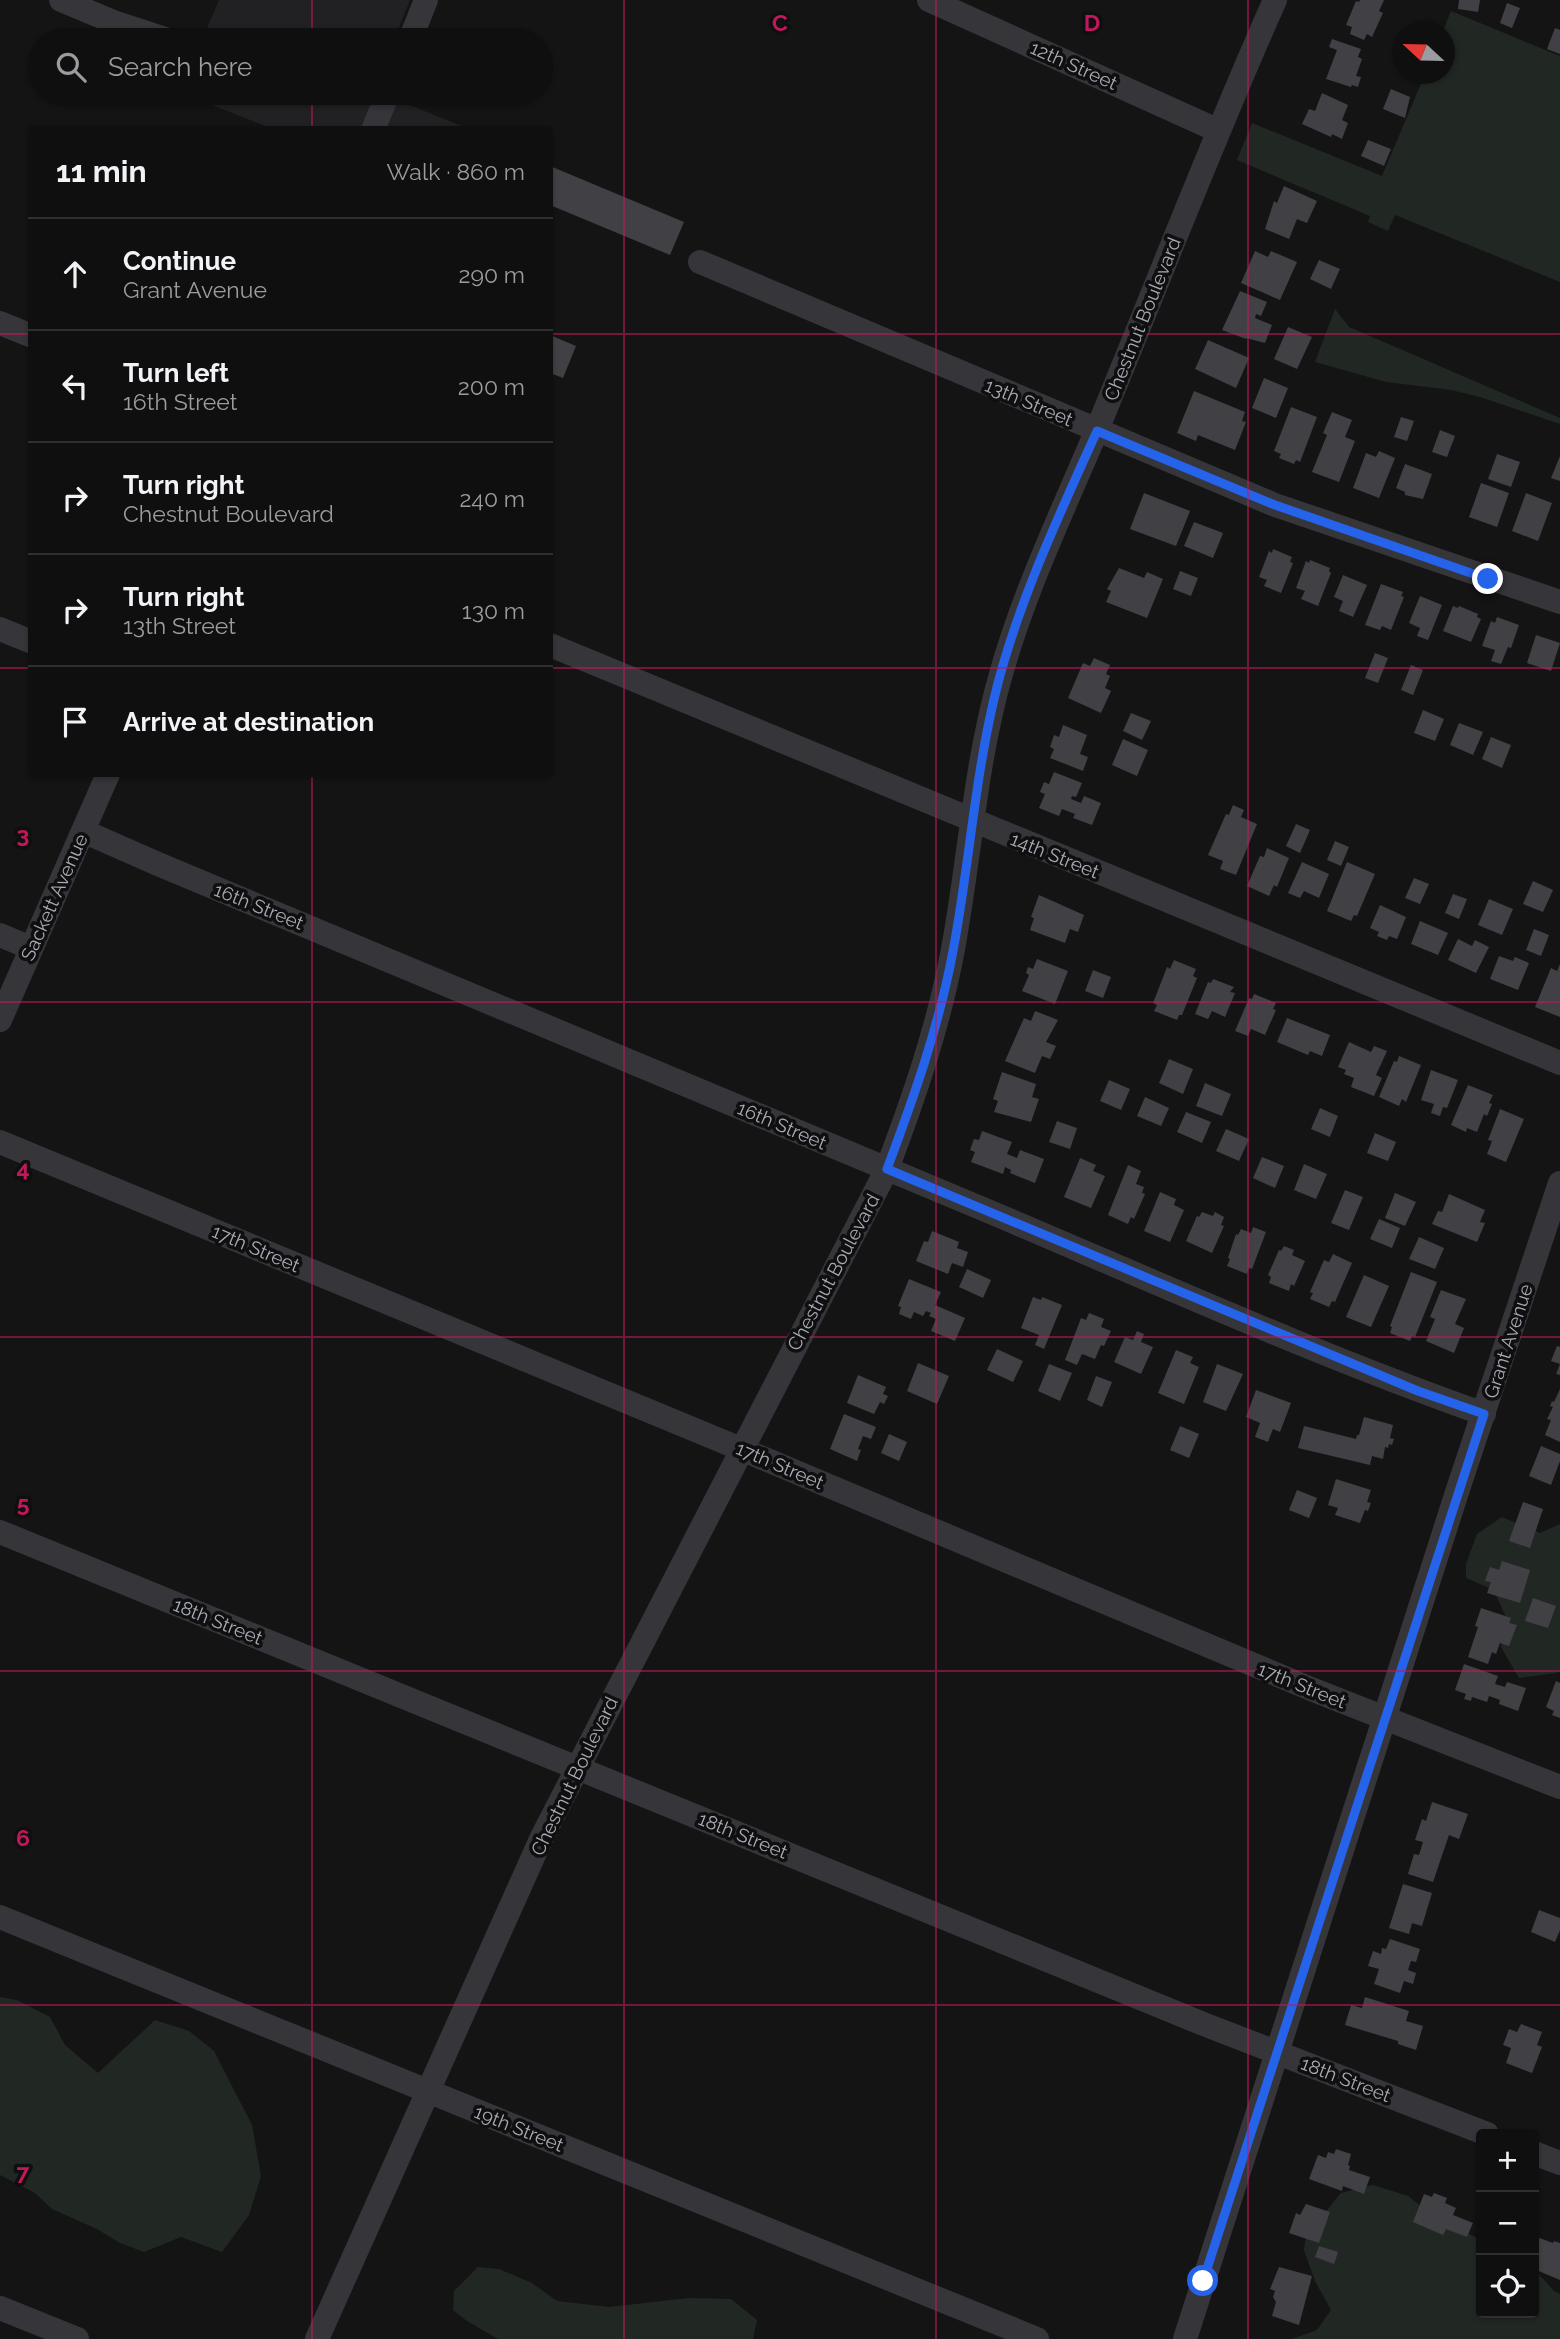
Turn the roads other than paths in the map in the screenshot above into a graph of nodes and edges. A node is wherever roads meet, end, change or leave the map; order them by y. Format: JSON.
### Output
{"nodes":[{"id":1,"x":61,"y":0,"type":"edge"},
{"id":2,"x":426,"y":0,"type":"edge"},
{"id":3,"x":929,"y":0,"type":"edge"},
{"id":4,"x":1275,"y":0,"type":"edge"},
{"id":5,"x":131,"y":28,"type":"edge"},
{"id":6,"x":415,"y":28,"type":"edge"},
{"id":7,"x":383,"y":105,"type":"edge"},
{"id":8,"x":375,"y":126,"type":"edge"},
{"id":9,"x":1219,"y":131,"type":"junction"},
{"id":10,"x":700,"y":262,"type":"dead end"},
{"id":11,"x":0,"y":323,"type":"edge"},
{"id":12,"x":28,"y":334,"type":"edge"},
{"id":13,"x":1097,"y":431,"type":"junction"},
{"id":14,"x":1560,"y":601,"type":"edge"},
{"id":15,"x":0,"y":629,"type":"edge"},
{"id":16,"x":28,"y":640,"type":"edge"},
{"id":17,"x":553,"y":646,"type":"edge"},
{"id":18,"x":107,"y":777,"type":"edge"},
{"id":19,"x":972,"y":821,"type":"junction"},
{"id":20,"x":83,"y":831,"type":"junction"},
{"id":21,"x":0,"y":935,"type":"edge"},
{"id":22,"x":32,"y":948,"type":"junction"},
{"id":23,"x":0,"y":1020,"type":"edge"},
{"id":24,"x":1560,"y":1063,"type":"edge"},
{"id":25,"x":0,"y":1142,"type":"edge"},
{"id":26,"x":887,"y":1169,"type":"junction"},
{"id":27,"x":1560,"y":1183,"type":"edge"},
{"id":28,"x":1484,"y":1414,"type":"junction"},
{"id":29,"x":741,"y":1449,"type":"junction"},
{"id":30,"x":0,"y":1532,"type":"edge"},
{"id":31,"x":1386,"y":1718,"type":"junction"},
{"id":32,"x":577,"y":1767,"type":"junction"},
{"id":33,"x":1560,"y":1787,"type":"edge"},
{"id":34,"x":0,"y":1917,"type":"edge"},
{"id":35,"x":1276,"y":2053,"type":"junction"},
{"id":36,"x":427,"y":2092,"type":"junction"},
{"id":37,"x":1476,"y":2130,"type":"edge"},
{"id":38,"x":1539,"y":2155,"type":"edge"},
{"id":39,"x":1560,"y":2163,"type":"edge"},
{"id":40,"x":0,"y":2308,"type":"edge"},
{"id":41,"x":77,"y":2339,"type":"edge"},
{"id":42,"x":317,"y":2339,"type":"edge"},
{"id":43,"x":1037,"y":2339,"type":"edge"},
{"id":44,"x":1185,"y":2339,"type":"edge"}],
"edges":[{"from":1,"to":5,"type":"street"},
{"from":2,"to":6,"type":"street"},
{"from":3,"to":9,"type":"street","name":"12th Street"},
{"from":4,"to":9,"type":"street","name":"Chestnut Boulevard"},
{"from":7,"to":8,"type":"street"},
{"from":9,"to":13,"type":"street","name":"Chestnut Boulevard"},
{"from":10,"to":13,"type":"street","name":"13th Street"},
{"from":11,"to":12,"type":"street"},
{"from":13,"to":14,"type":"street","name":"13th Street"},
{"from":13,"to":19,"type":"street","name":"Chestnut Boulevard"},
{"from":15,"to":16,"type":"street"},
{"from":17,"to":19,"type":"street","name":"14th Street"},
{"from":18,"to":20,"type":"street","name":"Sackett Avenue"},
{"from":19,"to":24,"type":"street","name":"14th Street"},
{"from":19,"to":26,"type":"street","name":"Chestnut Boulevard"},
{"from":20,"to":22,"type":"street","name":"Sackett Avenue"},
{"from":20,"to":26,"type":"street","name":"16th Street"},
{"from":21,"to":22,"type":"street"},
{"from":22,"to":23,"type":"street","name":"Sackett Avenue"},
{"from":25,"to":29,"type":"street","name":"17th Street"},
{"from":26,"to":28,"type":"street","name":"16th Street"},
{"from":26,"to":29,"type":"street","name":"Chestnut Boulevard"},
{"from":27,"to":28,"type":"street","name":"Grant Avenue"},
{"from":28,"to":31,"type":"street","name":"Grant Avenue"},
{"from":29,"to":31,"type":"street","name":"17th Street"},
{"from":29,"to":32,"type":"street","name":"Chestnut Boulevard"},
{"from":30,"to":32,"type":"street","name":"18th Street"},
{"from":31,"to":33,"type":"street","name":"17th Street"},
{"from":31,"to":35,"type":"street","name":"Grant Avenue"},
{"from":32,"to":35,"type":"street","name":"18th Street"},
{"from":32,"to":36,"type":"street","name":"Chestnut Boulevard"},
{"from":34,"to":36,"type":"street","name":"19th Street"},
{"from":35,"to":37,"type":"street","name":"18th Street"},
{"from":35,"to":44,"type":"street","name":"Grant Avenue"},
{"from":36,"to":42,"type":"street","name":"Chestnut Boulevard"},
{"from":36,"to":43,"type":"street","name":"19th Street"},
{"from":38,"to":39,"type":"street"},
{"from":40,"to":41,"type":"street"}]}
